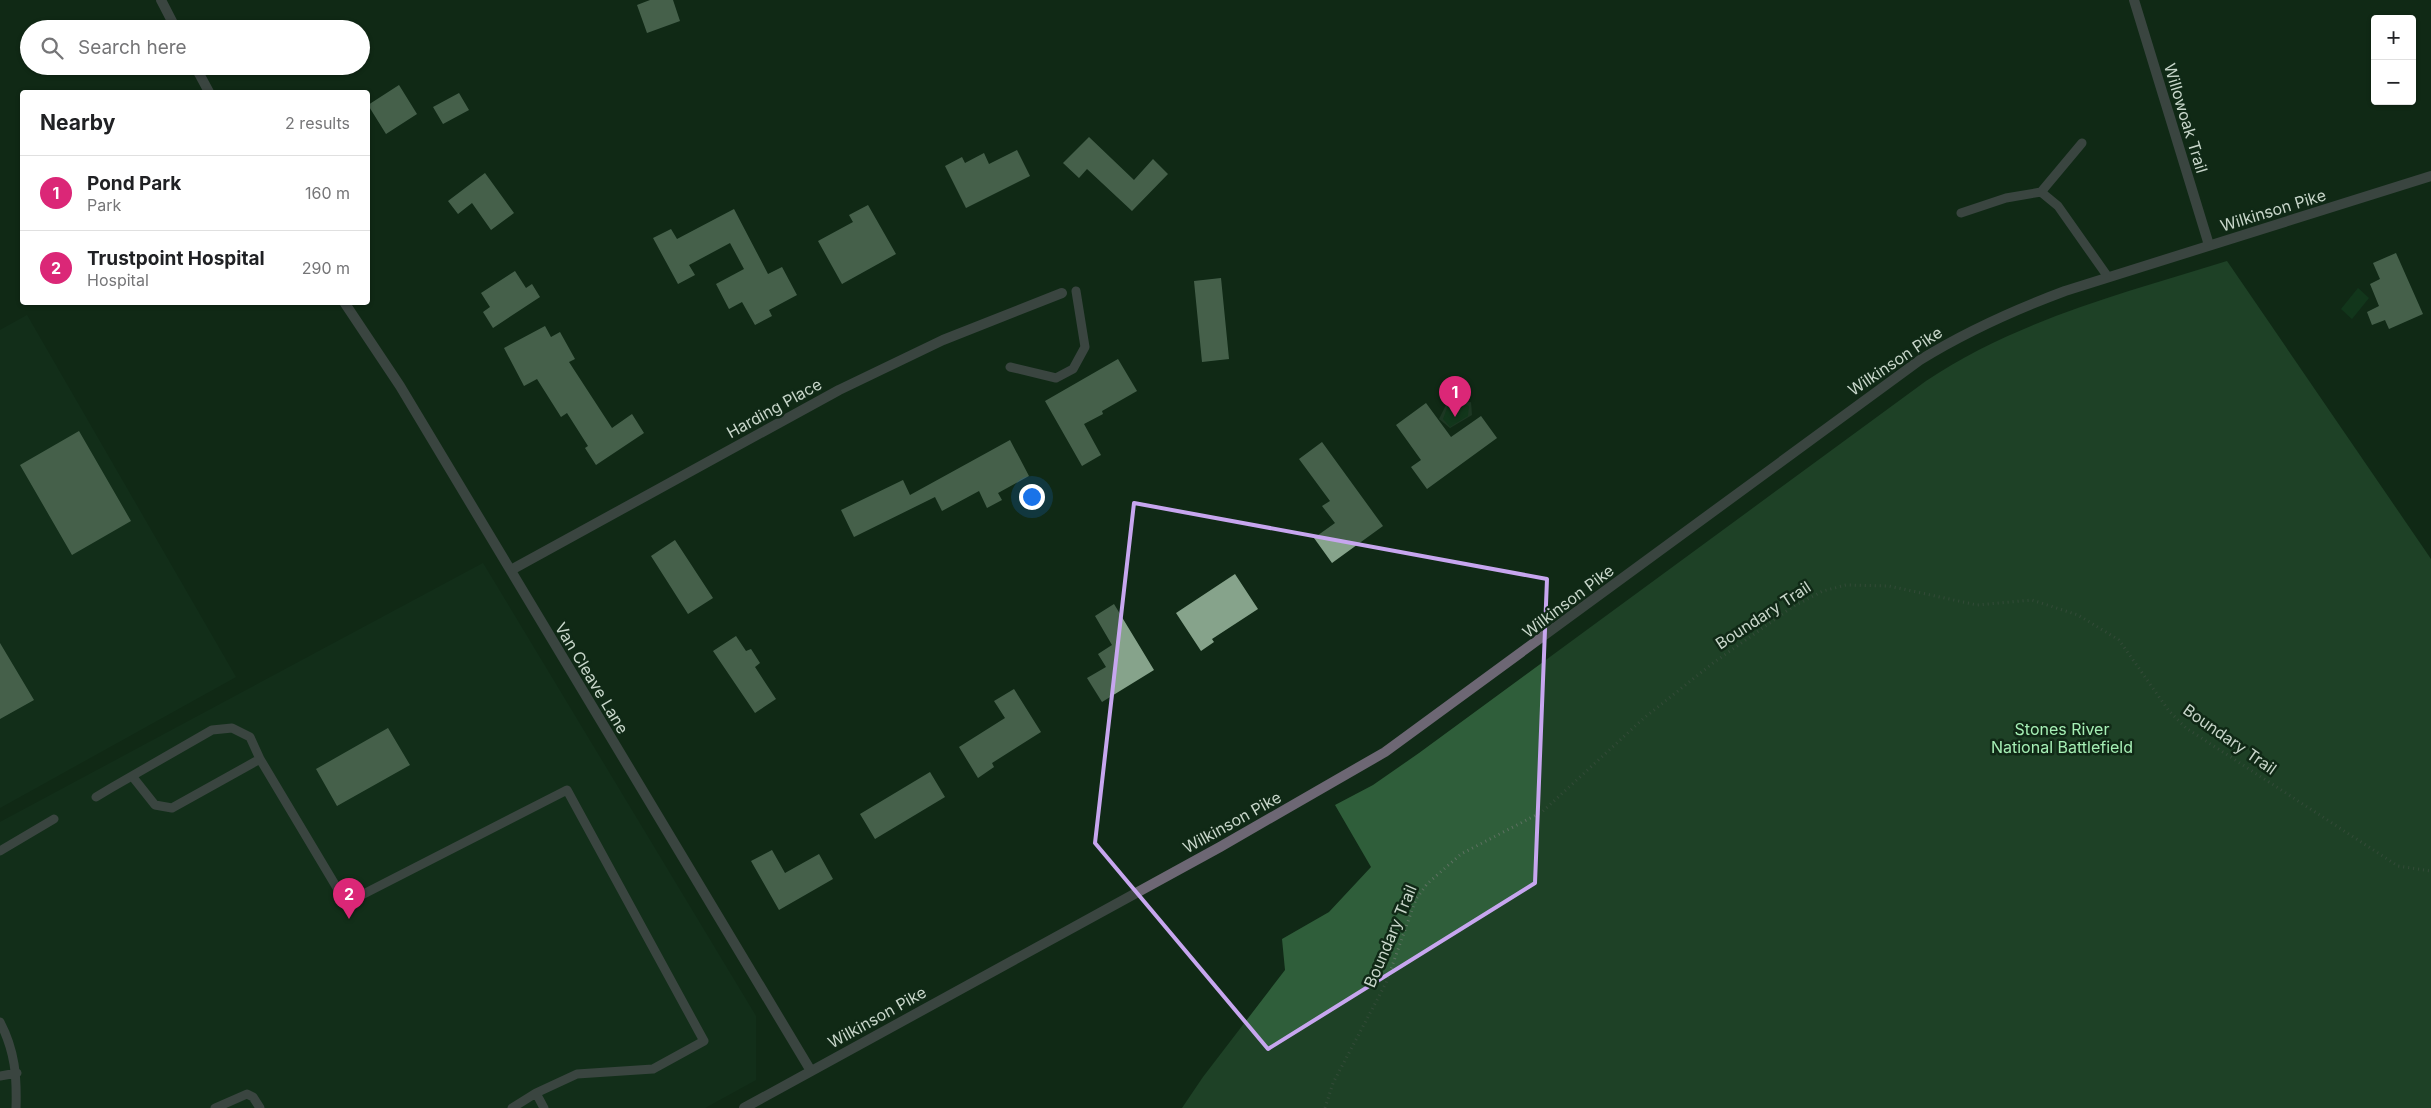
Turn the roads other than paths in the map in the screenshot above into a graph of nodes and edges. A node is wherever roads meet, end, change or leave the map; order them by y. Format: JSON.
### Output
{"nodes":[{"id":1,"x":161,"y":0,"type":"edge"},
{"id":2,"x":2134,"y":0,"type":"edge"},
{"id":3,"x":171,"y":20,"type":"edge"},
{"id":4,"x":200,"y":75,"type":"edge"},
{"id":5,"x":208,"y":90,"type":"edge"},
{"id":6,"x":2082,"y":143,"type":"dead end"},
{"id":7,"x":2431,"y":176,"type":"edge"},
{"id":8,"x":2041,"y":192,"type":"junction"},
{"id":9,"x":1961,"y":213,"type":"dead end"},
{"id":10,"x":2209,"y":245,"type":"junction"},
{"id":11,"x":2108,"y":277,"type":"junction"},
{"id":12,"x":1076,"y":291,"type":"dead end"},
{"id":13,"x":1062,"y":293,"type":"dead end"},
{"id":14,"x":346,"y":305,"type":"edge"},
{"id":15,"x":1010,"y":367,"type":"dead end"},
{"id":16,"x":511,"y":570,"type":"junction"},
{"id":17,"x":260,"y":759,"type":"junction"},
{"id":18,"x":132,"y":776,"type":"junction"},
{"id":19,"x":96,"y":797,"type":"dead end"},
{"id":20,"x":54,"y":820,"type":"dead end"},
{"id":21,"x":0,"y":851,"type":"edge"},
{"id":22,"x":0,"y":1022,"type":"edge"},
{"id":23,"x":811,"y":1071,"type":"junction"},
{"id":24,"x":17,"y":1073,"type":"junction"},
{"id":25,"x":0,"y":1076,"type":"edge"},
{"id":26,"x":536,"y":1093,"type":"junction"},
{"id":27,"x":16,"y":1108,"type":"edge"},
{"id":28,"x":215,"y":1108,"type":"edge"},
{"id":29,"x":260,"y":1108,"type":"edge"},
{"id":30,"x":512,"y":1108,"type":"edge"},
{"id":31,"x":544,"y":1108,"type":"edge"},
{"id":32,"x":744,"y":1108,"type":"edge"}],
"edges":[{"from":1,"to":3,"type":"street"},
{"from":2,"to":10,"type":"street","name":"Willowoak Trail"},
{"from":4,"to":5,"type":"street"},
{"from":6,"to":8,"type":"lane"},
{"from":7,"to":10,"type":"street","name":"Wilkinson Pike"},
{"from":8,"to":9,"type":"lane"},
{"from":8,"to":11,"type":"lane"},
{"from":10,"to":11,"type":"street","name":"Wilkinson Pike"},
{"from":11,"to":23,"type":"street","name":"Wilkinson Pike"},
{"from":12,"to":15,"type":"lane"},
{"from":13,"to":16,"type":"street","name":"Harding Place"},
{"from":14,"to":16,"type":"street","name":"Van Cleave Lane"},
{"from":16,"to":23,"type":"street","name":"Van Cleave Lane"},
{"from":17,"to":18,"type":"lane"},
{"from":17,"to":18,"type":"lane"},
{"from":17,"to":26,"type":"lane"},
{"from":18,"to":19,"type":"lane"},
{"from":20,"to":21,"type":"lane"},
{"from":22,"to":24,"type":"lane"},
{"from":23,"to":32,"type":"street","name":"Wilkinson Pike"},
{"from":24,"to":25,"type":"lane"},
{"from":24,"to":27,"type":"lane"},
{"from":26,"to":30,"type":"lane"},
{"from":26,"to":31,"type":"lane"},
{"from":28,"to":29,"type":"lane"}]}
